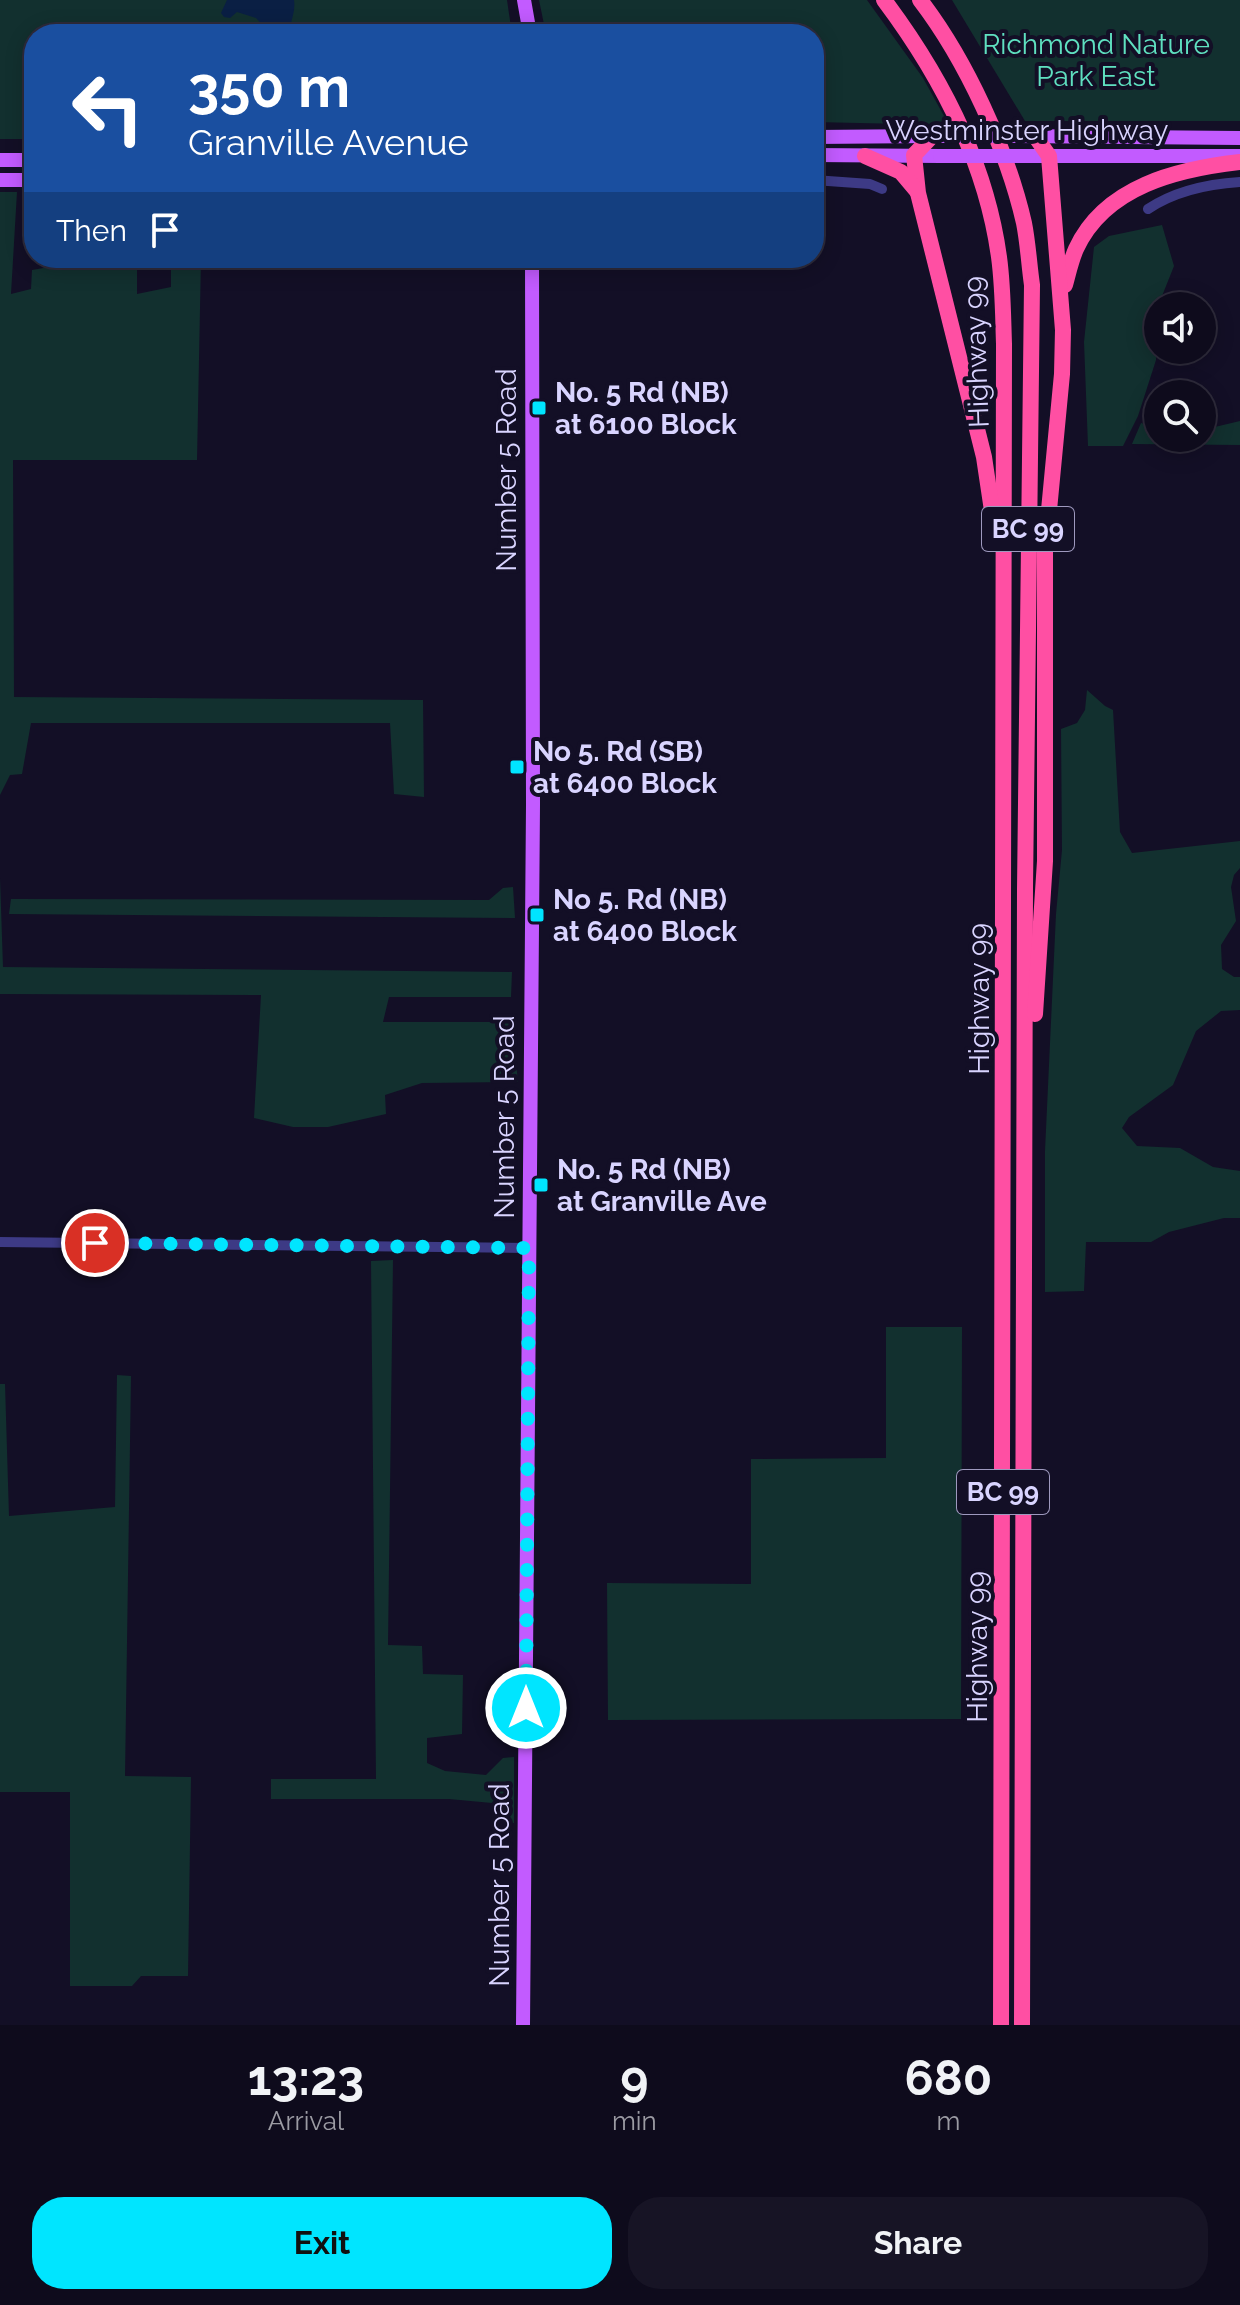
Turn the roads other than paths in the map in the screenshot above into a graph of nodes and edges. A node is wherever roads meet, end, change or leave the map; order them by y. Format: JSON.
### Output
{"nodes":[{"id":1,"x":524,"y":0,"type":"edge"},
{"id":2,"x":884,"y":0,"type":"edge"},
{"id":3,"x":920,"y":0,"type":"edge"},
{"id":4,"x":528,"y":24,"type":"edge"},
{"id":5,"x":932,"y":136,"type":"junction"},
{"id":6,"x":1028,"y":136,"type":"junction"},
{"id":7,"x":824,"y":137,"type":"edge"},
{"id":8,"x":1240,"y":138,"type":"edge"},
{"id":9,"x":824,"y":155,"type":"edge"},
{"id":10,"x":914,"y":155,"type":"junction"},
{"id":11,"x":865,"y":156,"type":"junction"},
{"id":12,"x":1049,"y":156,"type":"junction"},
{"id":13,"x":1240,"y":156,"type":"edge"},
{"id":14,"x":0,"y":160,"type":"edge"},
{"id":15,"x":24,"y":160,"type":"edge"},
{"id":16,"x":1240,"y":162,"type":"edge"},
{"id":17,"x":0,"y":180,"type":"edge"},
{"id":18,"x":24,"y":180,"type":"edge"},
{"id":19,"x":824,"y":181,"type":"edge"},
{"id":20,"x":1240,"y":182,"type":"edge"},
{"id":21,"x":882,"y":189,"type":"dead end"},
{"id":22,"x":918,"y":193,"type":"junction"},
{"id":23,"x":1148,"y":209,"type":"dead end"},
{"id":24,"x":532,"y":268,"type":"edge"},
{"id":25,"x":1062,"y":295,"type":"junction"},
{"id":26,"x":1005,"y":576,"type":"junction"},
{"id":27,"x":1026,"y":1083,"type":"junction"},
{"id":28,"x":0,"y":1242,"type":"edge"},
{"id":29,"x":529,"y":1248,"type":"junction"},
{"id":30,"x":523,"y":2025,"type":"edge"},
{"id":31,"x":1001,"y":2025,"type":"edge"},
{"id":32,"x":1022,"y":2025,"type":"edge"}],
"edges":[{"from":1,"to":4,"type":"main road"},
{"from":2,"to":26,"type":"highway","name":"Highway 99","number":"BC 99"},
{"from":3,"to":27,"type":"highway","name":"Highway 99","number":"BC 99"},
{"from":5,"to":6,"type":"main road","name":"Westminster Highway","bridge":true},
{"from":5,"to":7,"type":"main road","name":"Westminster Highway"},
{"from":5,"to":10,"type":"highway"},
{"from":6,"to":8,"type":"main road","name":"Westminster Highway"},
{"from":6,"to":12,"type":"highway"},
{"from":9,"to":11,"type":"main road","name":"Westminster Highway"},
{"from":10,"to":11,"type":"main road","name":"Westminster Highway"},
{"from":10,"to":12,"type":"main road","name":"Westminster Highway","bridge":true},
{"from":10,"to":22,"type":"highway"},
{"from":11,"to":22,"type":"highway"},
{"from":12,"to":13,"type":"main road","name":"Westminster Highway"},
{"from":12,"to":25,"type":"highway"},
{"from":14,"to":15,"type":"main road"},
{"from":16,"to":25,"type":"highway"},
{"from":17,"to":18,"type":"main road"},
{"from":19,"to":21,"type":"street","name":"Westminster Highway"},
{"from":20,"to":23,"type":"street"},
{"from":22,"to":26,"type":"highway"},
{"from":24,"to":29,"type":"main road","name":"Number 5 Road"},
{"from":25,"to":27,"type":"highway"},
{"from":26,"to":31,"type":"highway","name":"Highway 99","number":"BC 99"},
{"from":27,"to":32,"type":"highway","name":"Highway 99","number":"BC 99"},
{"from":28,"to":29,"type":"street"},
{"from":29,"to":30,"type":"main road","name":"Number 5 Road"}]}
